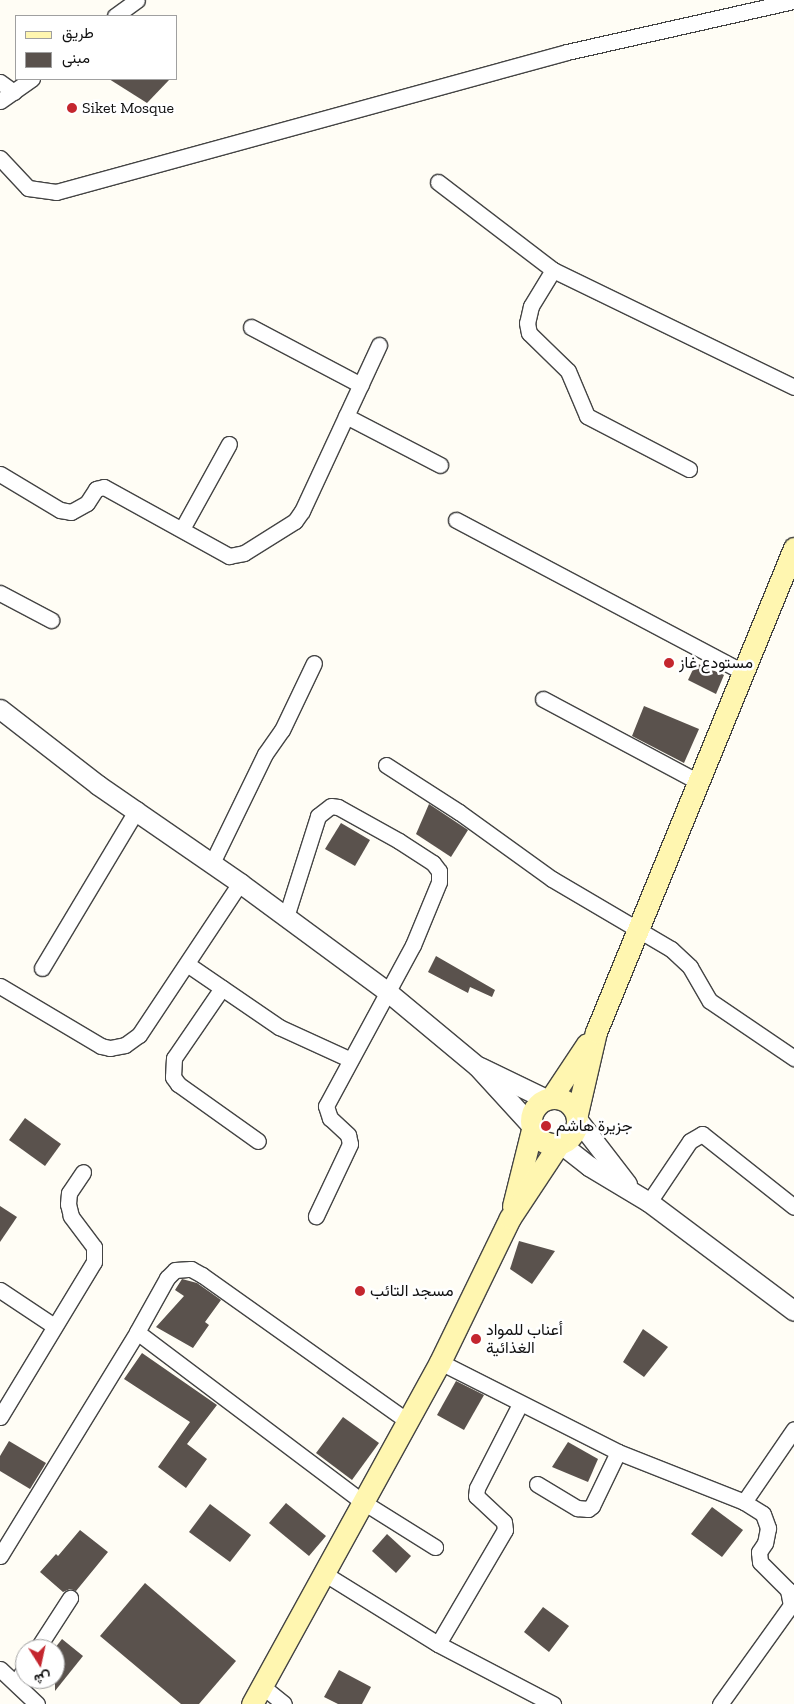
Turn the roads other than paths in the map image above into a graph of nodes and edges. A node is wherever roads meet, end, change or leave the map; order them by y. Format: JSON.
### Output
{"nodes":[{"id":1,"x":137,"y":0,"type":"edge"},
{"id":2,"x":794,"y":1,"type":"edge"},
{"id":3,"x":116,"y":15,"type":"edge"},
{"id":4,"x":31,"y":80,"type":"edge"},
{"id":5,"x":0,"y":82,"type":"edge"},
{"id":6,"x":14,"y":92,"type":"junction"},
{"id":7,"x":0,"y":101,"type":"edge"},
{"id":8,"x":0,"y":158,"type":"edge"},
{"id":9,"x":438,"y":182,"type":"dead end"},
{"id":10,"x":553,"y":270,"type":"junction"},
{"id":11,"x":251,"y":327,"type":"dead end"},
{"id":12,"x":379,"y":345,"type":"dead end"},
{"id":13,"x":361,"y":385,"type":"junction"},
{"id":14,"x":794,"y":387,"type":"edge"},
{"id":15,"x":346,"y":416,"type":"junction"},
{"id":16,"x":229,"y":444,"type":"dead end"},
{"id":17,"x":440,"y":465,"type":"dead end"},
{"id":18,"x":689,"y":469,"type":"dead end"},
{"id":19,"x":0,"y":474,"type":"edge"},
{"id":20,"x":456,"y":520,"type":"dead end"},
{"id":21,"x":182,"y":529,"type":"junction"},
{"id":22,"x":794,"y":548,"type":"edge"},
{"id":23,"x":0,"y":593,"type":"edge"},
{"id":24,"x":51,"y":620,"type":"dead end"},
{"id":25,"x":314,"y":663,"type":"dead end"},
{"id":26,"x":743,"y":672,"type":"junction"},
{"id":27,"x":543,"y":700,"type":"dead end"},
{"id":28,"x":0,"y":710,"type":"edge"},
{"id":29,"x":386,"y":765,"type":"dead end"},
{"id":30,"x":700,"y":783,"type":"junction"},
{"id":31,"x":137,"y":809,"type":"junction"},
{"id":32,"x":212,"y":863,"type":"junction"},
{"id":33,"x":240,"y":883,"type":"junction"},
{"id":34,"x":286,"y":917,"type":"junction"},
{"id":35,"x":638,"y":930,"type":"junction"},
{"id":36,"x":187,"y":964,"type":"junction"},
{"id":37,"x":42,"y":968,"type":"dead end"},
{"id":38,"x":0,"y":986,"type":"edge"},
{"id":39,"x":222,"y":988,"type":"junction"},
{"id":40,"x":389,"y":993,"type":"junction"},
{"id":41,"x":596,"y":1032,"type":"junction"},
{"id":42,"x":794,"y":1058,"type":"edge"},
{"id":43,"x":349,"y":1059,"type":"junction"},
{"id":44,"x":477,"y":1066,"type":"junction"},
{"id":45,"x":549,"y":1098,"type":"junction"},
{"id":46,"x":577,"y":1116,"type":"junction"},
{"id":47,"x":531,"y":1127,"type":"junction"},
{"id":48,"x":258,"y":1141,"type":"dead end"},
{"id":49,"x":560,"y":1144,"type":"junction"},
{"id":50,"x":83,"y":1172,"type":"dead end"},
{"id":51,"x":631,"y":1189,"type":"junction"},
{"id":52,"x":650,"y":1202,"type":"junction"},
{"id":53,"x":794,"y":1207,"type":"edge"},
{"id":54,"x":316,"y":1216,"type":"dead end"},
{"id":55,"x":510,"y":1218,"type":"junction"},
{"id":56,"x":0,"y":1290,"type":"edge"},
{"id":57,"x":794,"y":1311,"type":"edge"},
{"id":58,"x":54,"y":1326,"type":"junction"},
{"id":59,"x":137,"y":1332,"type":"junction"},
{"id":60,"x":440,"y":1362,"type":"junction"},
{"id":61,"x":520,"y":1404,"type":"junction"},
{"id":62,"x":0,"y":1417,"type":"edge"},
{"id":63,"x":406,"y":1420,"type":"junction"},
{"id":64,"x":794,"y":1429,"type":"edge"},
{"id":65,"x":618,"y":1452,"type":"junction"},
{"id":66,"x":537,"y":1484,"type":"dead end"},
{"id":67,"x":363,"y":1502,"type":"junction"},
{"id":68,"x":744,"y":1502,"type":"junction"},
{"id":69,"x":435,"y":1547,"type":"dead end"},
{"id":70,"x":0,"y":1556,"type":"edge"},
{"id":71,"x":325,"y":1574,"type":"junction"},
{"id":72,"x":70,"y":1598,"type":"dead end"},
{"id":73,"x":43,"y":1639,"type":"edge"},
{"id":74,"x":438,"y":1644,"type":"junction"},
{"id":75,"x":1,"y":1672,"type":"edge"},
{"id":76,"x":15,"y":1681,"type":"edge"},
{"id":77,"x":23,"y":1689,"type":"edge"},
{"id":78,"x":257,"y":1695,"type":"edge"},
{"id":79,"x":37,"y":1704,"type":"edge"},
{"id":80,"x":284,"y":1704,"type":"edge"},
{"id":81,"x":553,"y":1704,"type":"edge"},
{"id":82,"x":720,"y":1704,"type":"edge"}],
"edges":[{"from":1,"to":3,"type":"street"},
{"from":2,"to":8,"type":"street"},
{"from":4,"to":6,"type":"street"},
{"from":5,"to":6,"type":"street"},
{"from":6,"to":7,"type":"street"},
{"from":9,"to":10,"type":"street"},
{"from":10,"to":14,"type":"street"},
{"from":10,"to":18,"type":"street"},
{"from":11,"to":13,"type":"street"},
{"from":12,"to":13,"type":"street"},
{"from":13,"to":15,"type":"street"},
{"from":15,"to":17,"type":"street"},
{"from":15,"to":21,"type":"street"},
{"from":16,"to":21,"type":"street"},
{"from":19,"to":21,"type":"street"},
{"from":20,"to":26,"type":"street"},
{"from":22,"to":26,"type":"main road"},
{"from":23,"to":24,"type":"street"},
{"from":25,"to":32,"type":"street"},
{"from":26,"to":30,"type":"main road"},
{"from":27,"to":30,"type":"street"},
{"from":28,"to":31,"type":"street"},
{"from":29,"to":35,"type":"street"},
{"from":30,"to":35,"type":"main road"},
{"from":31,"to":32,"type":"street"},
{"from":31,"to":37,"type":"street"},
{"from":32,"to":33,"type":"street"},
{"from":33,"to":34,"type":"street"},
{"from":33,"to":36,"type":"street"},
{"from":34,"to":40,"type":"street"},
{"from":34,"to":40,"type":"street"},
{"from":35,"to":41,"type":"main road"},
{"from":35,"to":42,"type":"street"},
{"from":36,"to":38,"type":"street"},
{"from":36,"to":39,"type":"street"},
{"from":39,"to":43,"type":"street"},
{"from":39,"to":48,"type":"street"},
{"from":40,"to":43,"type":"street"},
{"from":40,"to":44,"type":"street"},
{"from":41,"to":45,"type":"main road"},
{"from":41,"to":46,"type":"main road"},
{"from":43,"to":54,"type":"street"},
{"from":44,"to":45,"type":"street"},
{"from":44,"to":47,"type":"street"},
{"from":45,"to":46,"type":"main road"},
{"from":45,"to":47,"type":"main road"},
{"from":46,"to":49,"type":"main road"},
{"from":46,"to":51,"type":"street"},
{"from":47,"to":49,"type":"main road"},
{"from":47,"to":55,"type":"main road"},
{"from":49,"to":51,"type":"street"},
{"from":49,"to":55,"type":"main road"},
{"from":50,"to":58,"type":"street"},
{"from":51,"to":52,"type":"street"},
{"from":52,"to":53,"type":"street"},
{"from":52,"to":57,"type":"street"},
{"from":55,"to":60,"type":"main road"},
{"from":56,"to":58,"type":"street"},
{"from":58,"to":62,"type":"street"},
{"from":59,"to":63,"type":"street"},
{"from":59,"to":67,"type":"street"},
{"from":59,"to":70,"type":"street"},
{"from":60,"to":61,"type":"street"},
{"from":60,"to":63,"type":"main road"},
{"from":61,"to":65,"type":"street"},
{"from":61,"to":74,"type":"street"},
{"from":63,"to":67,"type":"main road"},
{"from":64,"to":68,"type":"street"},
{"from":65,"to":66,"type":"street"},
{"from":65,"to":68,"type":"street"},
{"from":67,"to":69,"type":"street"},
{"from":67,"to":71,"type":"main road"},
{"from":68,"to":82,"type":"street"},
{"from":71,"to":74,"type":"street"},
{"from":71,"to":78,"type":"main road"},
{"from":72,"to":73,"type":"street"},
{"from":74,"to":81,"type":"street"},
{"from":75,"to":76,"type":"street"},
{"from":77,"to":79,"type":"street"},
{"from":78,"to":80,"type":"street"}]}
